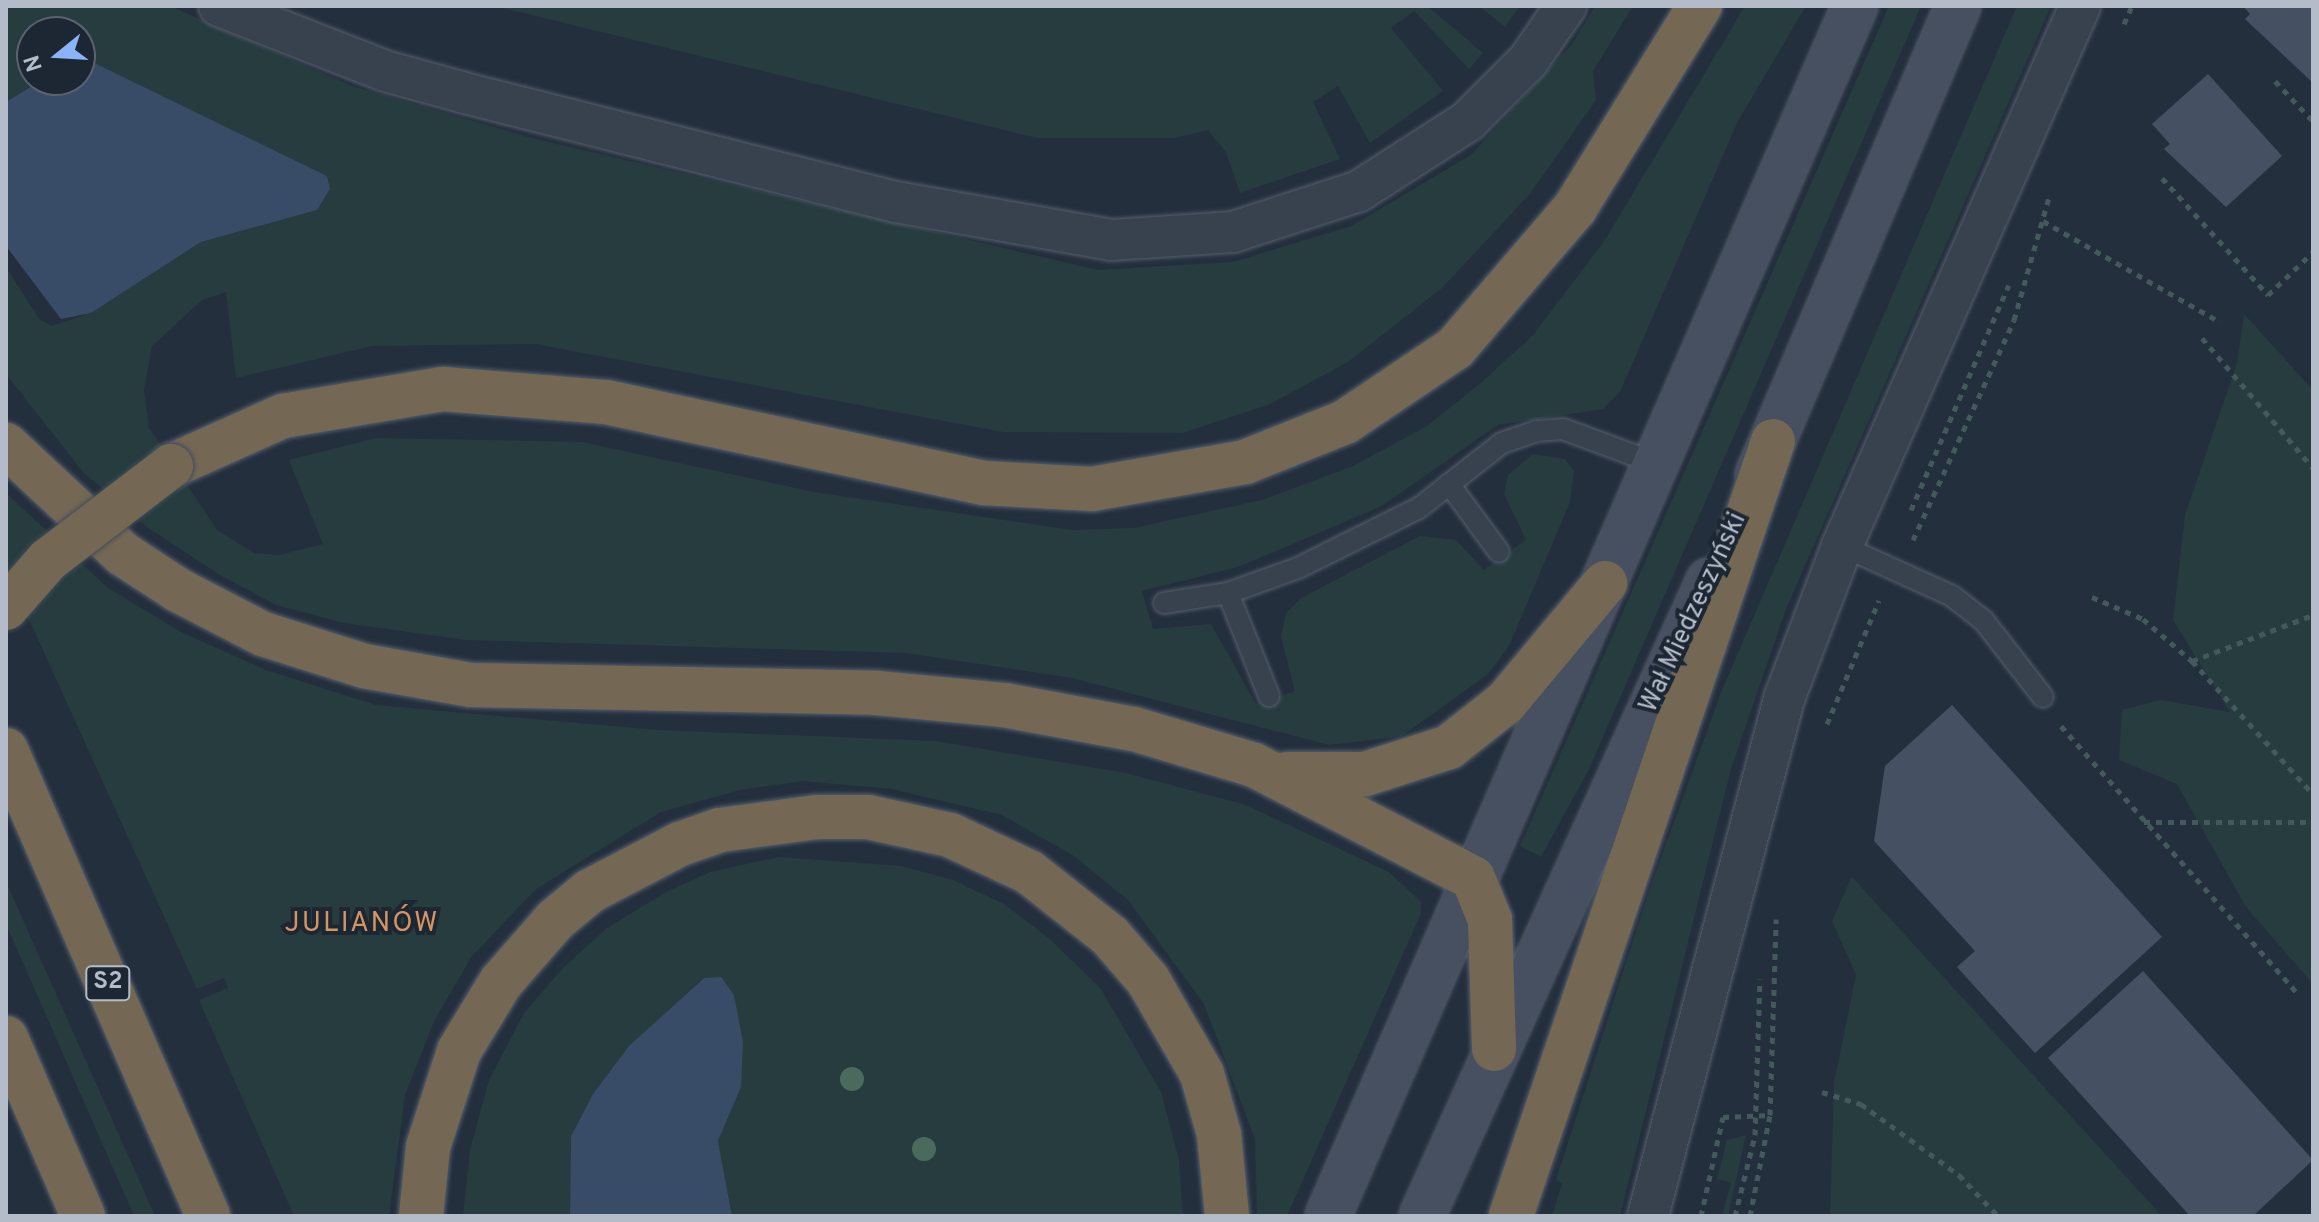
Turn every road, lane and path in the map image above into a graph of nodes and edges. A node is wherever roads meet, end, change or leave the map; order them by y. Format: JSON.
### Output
{"nodes":[{"id":1,"x":219,"y":6,"type":"edge"},
{"id":2,"x":1566,"y":6,"type":"edge"},
{"id":3,"x":1700,"y":6,"type":"edge"},
{"id":4,"x":1855,"y":6,"type":"edge"},
{"id":5,"x":1958,"y":6,"type":"edge"},
{"id":6,"x":2080,"y":6,"type":"edge"},
{"id":7,"x":2275,"y":81,"type":"dead end"},
{"id":8,"x":2313,"y":121,"type":"edge"},
{"id":9,"x":2162,"y":178,"type":"dead end"},
{"id":10,"x":2043,"y":221,"type":"dead end"},
{"id":11,"x":2313,"y":252,"type":"edge"},
{"id":12,"x":2220,"y":322,"type":"dead end"},
{"id":13,"x":2202,"y":338,"type":"dead end"},
{"id":14,"x":1773,"y":441,"type":"junction"},
{"id":15,"x":6,"y":445,"type":"edge"},
{"id":16,"x":1655,"y":463,"type":"junction"},
{"id":17,"x":2313,"y":468,"type":"edge"},
{"id":18,"x":1449,"y":484,"type":"junction"},
{"id":19,"x":1842,"y":546,"type":"junction"},
{"id":20,"x":1499,"y":552,"type":"dead end"},
{"id":21,"x":1605,"y":583,"type":"junction"},
{"id":22,"x":1228,"y":593,"type":"junction"},
{"id":23,"x":2092,"y":597,"type":"dead end"},
{"id":24,"x":1164,"y":603,"type":"dead end"},
{"id":25,"x":6,"y":608,"type":"edge"},
{"id":26,"x":2313,"y":615,"type":"edge"},
{"id":27,"x":2192,"y":661,"type":"junction"},
{"id":28,"x":1269,"y":696,"type":"dead end"},
{"id":29,"x":2043,"y":697,"type":"joint"},
{"id":30,"x":6,"y":750,"type":"edge"},
{"id":31,"x":1269,"y":772,"type":"junction"},
{"id":32,"x":2313,"y":794,"type":"edge"},
{"id":33,"x":2144,"y":822,"type":"junction"},
{"id":34,"x":2313,"y":822,"type":"edge"},
{"id":35,"x":1473,"y":878,"type":"junction"},
{"id":36,"x":2296,"y":992,"type":"dead end"},
{"id":37,"x":6,"y":1038,"type":"edge"},
{"id":38,"x":1494,"y":1049,"type":"junction"},
{"id":39,"x":1822,"y":1092,"type":"dead end"},
{"id":40,"x":1770,"y":1115,"type":"dead end"},
{"id":41,"x":83,"y":1216,"type":"edge"},
{"id":42,"x":208,"y":1216,"type":"edge"},
{"id":43,"x":421,"y":1216,"type":"edge"},
{"id":44,"x":1227,"y":1216,"type":"edge"},
{"id":45,"x":1328,"y":1216,"type":"edge"},
{"id":46,"x":1422,"y":1216,"type":"edge"},
{"id":47,"x":1511,"y":1216,"type":"edge"},
{"id":48,"x":1648,"y":1216,"type":"edge"},
{"id":49,"x":1701,"y":1216,"type":"edge"},
{"id":50,"x":1998,"y":1216,"type":"edge"}],
"edges":[{"from":1,"to":2,"type":"street"},
{"from":3,"to":25,"type":"highway","bridge":true},
{"from":4,"to":16,"type":"main road"},
{"from":5,"to":14,"type":"main road","name":"Wał Miedzeszyński"},
{"from":6,"to":19,"type":"street"},
{"from":7,"to":8,"type":"path"},
{"from":9,"to":11,"type":"path"},
{"from":10,"to":12,"type":"path"},
{"from":13,"to":17,"type":"path"},
{"from":14,"to":38,"type":"main road","name":"Wał Miedzeszyński"},
{"from":14,"to":47,"type":"highway"},
{"from":15,"to":31,"type":"highway"},
{"from":16,"to":18,"type":"lane"},
{"from":16,"to":21,"type":"main road"},
{"from":18,"to":20,"type":"lane"},
{"from":18,"to":22,"type":"lane"},
{"from":19,"to":29,"type":"lane"},
{"from":19,"to":48,"type":"street"},
{"from":21,"to":31,"type":"highway"},
{"from":21,"to":35,"type":"main road"},
{"from":22,"to":24,"type":"lane"},
{"from":22,"to":28,"type":"lane"},
{"from":23,"to":27,"type":"path"},
{"from":26,"to":27,"type":"path"},
{"from":27,"to":32,"type":"path"},
{"from":29,"to":33,"type":"path"},
{"from":30,"to":42,"type":"highway","number":"S2"},
{"from":31,"to":35,"type":"highway"},
{"from":33,"to":34,"type":"path"},
{"from":33,"to":36,"type":"path"},
{"from":35,"to":38,"type":"highway"},
{"from":35,"to":45,"type":"main road"},
{"from":37,"to":41,"type":"highway"},
{"from":38,"to":46,"type":"main road","name":"Wał Miedzeszyński"},
{"from":39,"to":50,"type":"path"},
{"from":40,"to":49,"type":"path"},
{"from":43,"to":44,"type":"highway"}]}
